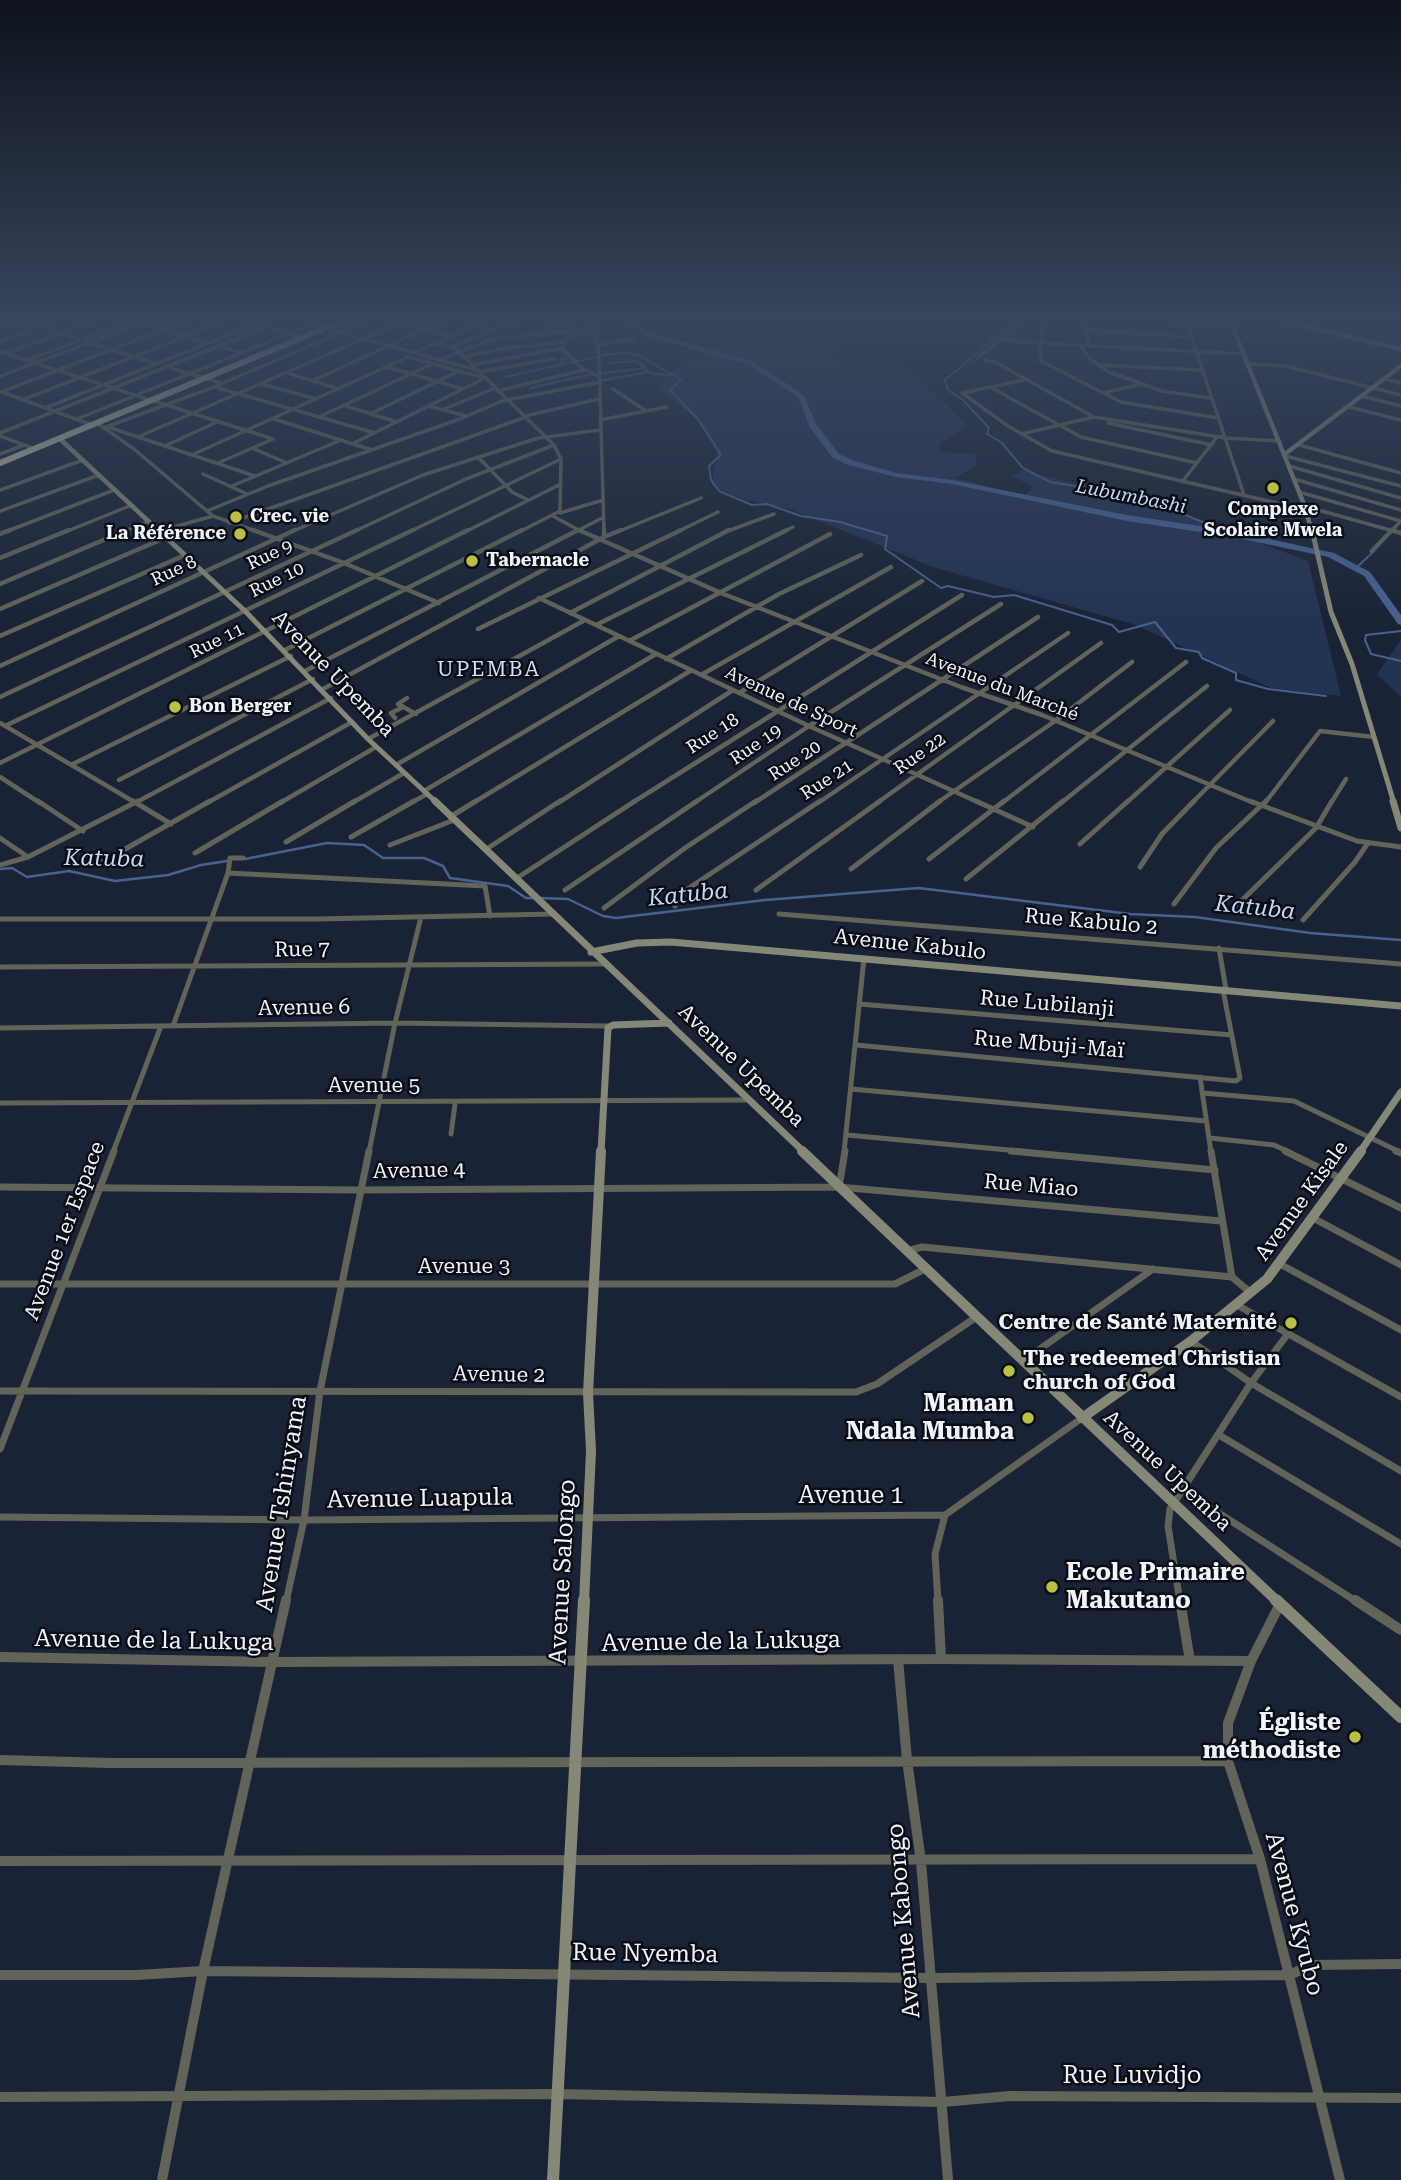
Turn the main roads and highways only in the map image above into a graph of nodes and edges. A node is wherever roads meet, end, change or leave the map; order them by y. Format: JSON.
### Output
{"nodes":[{"id":1,"x":101,"y":422,"type":"edge"},
{"id":2,"x":0,"y":463,"type":"edge"}],
"edges":[{"from":1,"to":2,"type":"highway"}]}
